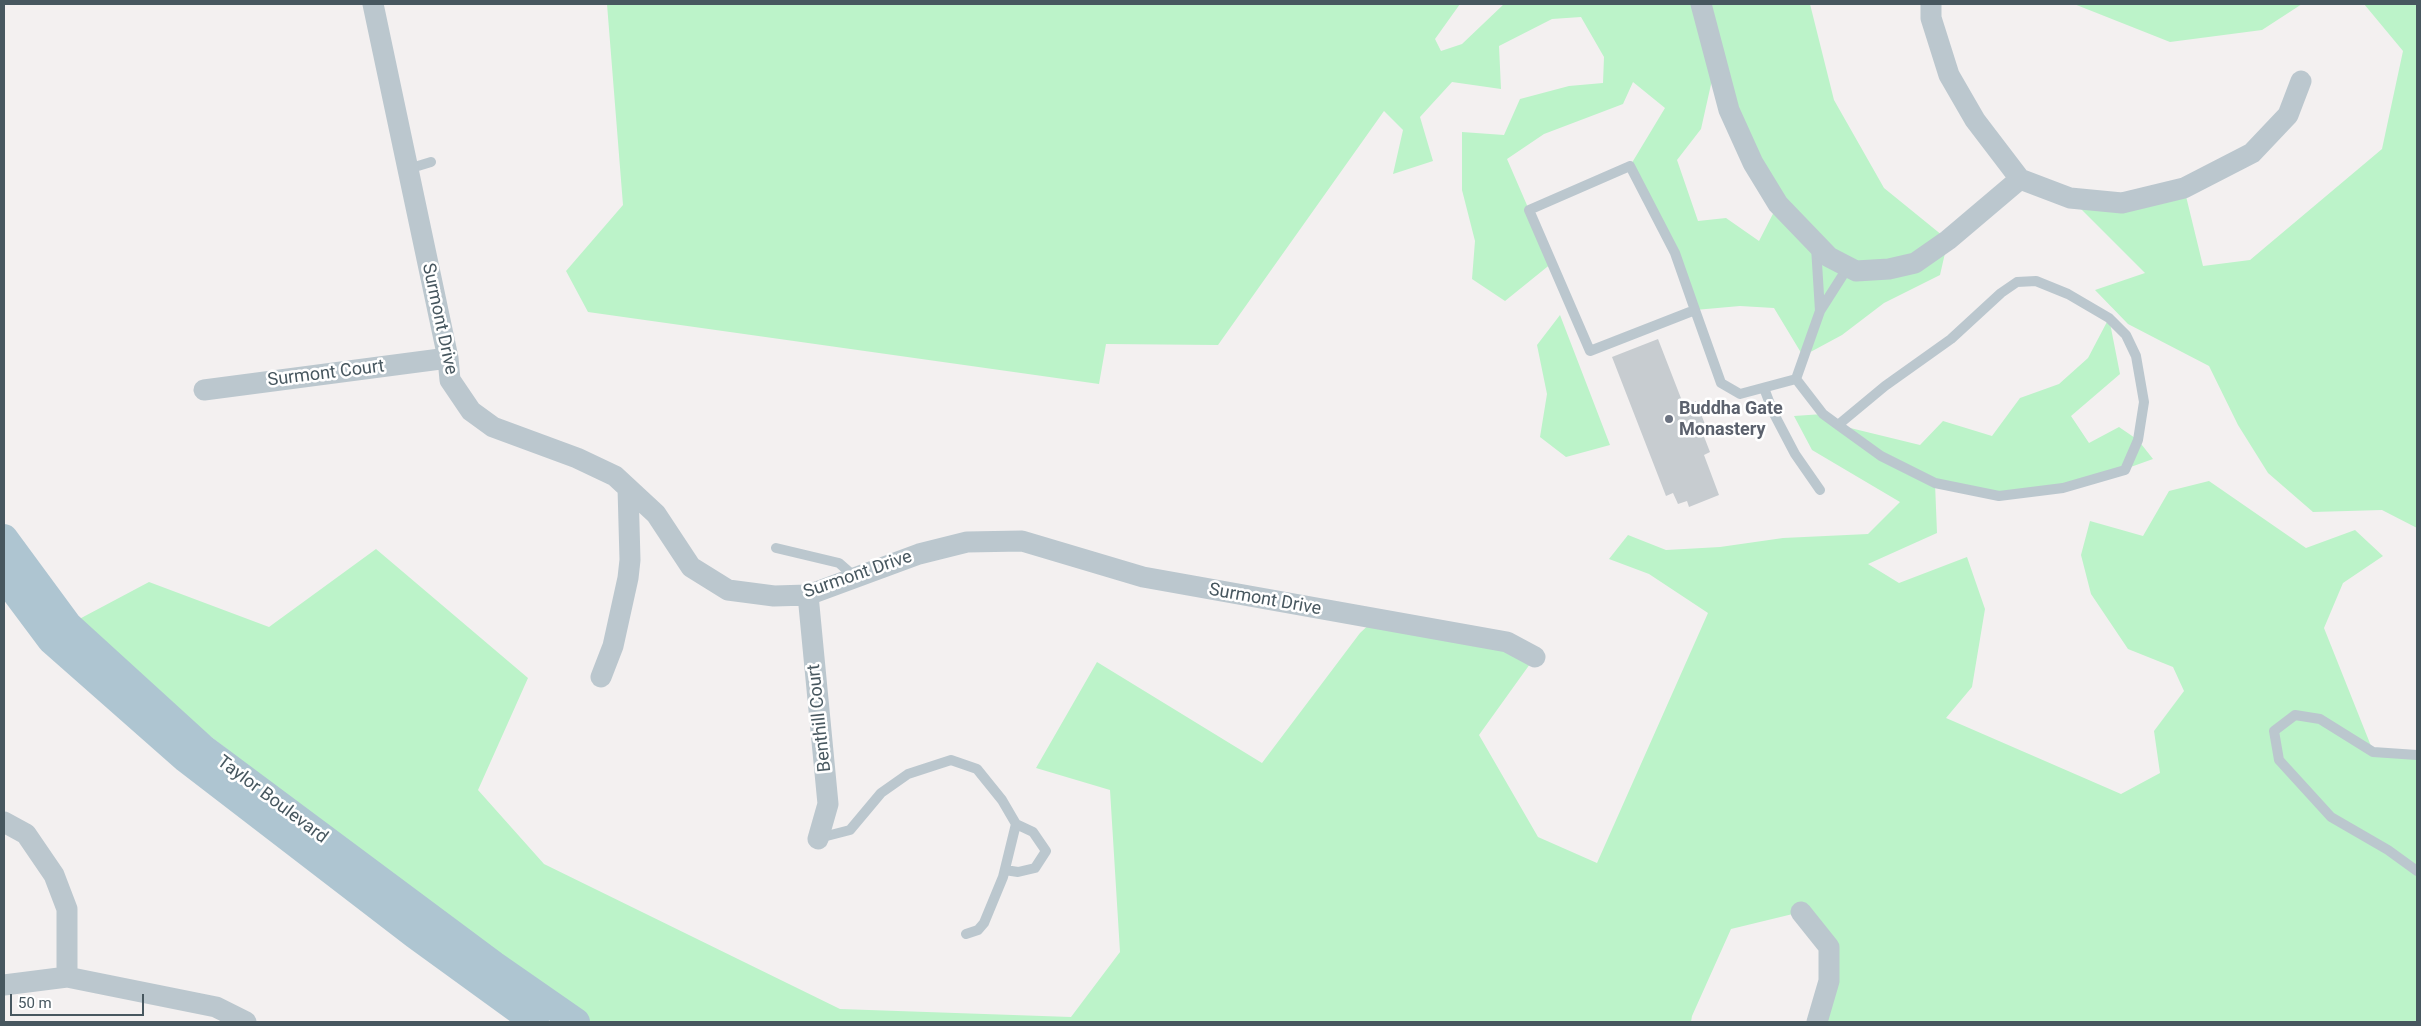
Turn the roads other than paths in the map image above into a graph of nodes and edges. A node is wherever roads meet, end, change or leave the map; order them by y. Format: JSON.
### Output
{"nodes":[{"id":1,"x":373,"y":4,"type":"edge"},
{"id":2,"x":1701,"y":4,"type":"edge"},
{"id":3,"x":1931,"y":4,"type":"edge"},
{"id":4,"x":2301,"y":81,"type":"dead end"},
{"id":5,"x":431,"y":162,"type":"dead end"},
{"id":6,"x":408,"y":169,"type":"junction"},
{"id":7,"x":2020,"y":179,"type":"junction"},
{"id":8,"x":1816,"y":244,"type":"junction"},
{"id":9,"x":1848,"y":267,"type":"junction"},
{"id":10,"x":1695,"y":310,"type":"junction"},
{"id":11,"x":1820,"y":311,"type":"junction"},
{"id":12,"x":448,"y":358,"type":"junction"},
{"id":13,"x":1796,"y":379,"type":"junction"},
{"id":14,"x":1764,"y":388,"type":"junction"},
{"id":15,"x":204,"y":390,"type":"dead end"},
{"id":16,"x":1838,"y":425,"type":"junction"},
{"id":17,"x":628,"y":488,"type":"junction"},
{"id":18,"x":1820,"y":490,"type":"dead end"},
{"id":19,"x":4,"y":538,"type":"edge"},
{"id":20,"x":776,"y":548,"type":"dead end"},
{"id":21,"x":4,"y":577,"type":"edge"},
{"id":22,"x":856,"y":578,"type":"junction"},
{"id":23,"x":808,"y":596,"type":"junction"},
{"id":24,"x":1535,"y":657,"type":"dead end"},
{"id":25,"x":602,"y":678,"type":"dead end"},
{"id":26,"x":2417,"y":755,"type":"edge"},
{"id":27,"x":4,"y":822,"type":"edge"},
{"id":28,"x":1016,"y":824,"type":"junction"},
{"id":29,"x":818,"y":839,"type":"joint"},
{"id":30,"x":1005,"y":870,"type":"junction"},
{"id":31,"x":2417,"y":871,"type":"edge"},
{"id":32,"x":1801,"y":912,"type":"dead end"},
{"id":33,"x":966,"y":934,"type":"dead end"},
{"id":34,"x":67,"y":977,"type":"junction"},
{"id":35,"x":4,"y":985,"type":"edge"},
{"id":36,"x":246,"y":1022,"type":"edge"},
{"id":37,"x":535,"y":1022,"type":"edge"},
{"id":38,"x":576,"y":1022,"type":"edge"},
{"id":39,"x":1817,"y":1022,"type":"edge"}],
"edges":[{"from":1,"to":6,"type":"street","name":"Surmont Drive"},
{"from":2,"to":8,"type":"street"},
{"from":3,"to":7,"type":"street"},
{"from":4,"to":7,"type":"street"},
{"from":5,"to":6,"type":"lane"},
{"from":6,"to":12,"type":"street","name":"Surmont Drive"},
{"from":7,"to":9,"type":"street"},
{"from":8,"to":9,"type":"street"},
{"from":8,"to":11,"type":"lane"},
{"from":9,"to":11,"type":"lane"},
{"from":10,"to":10,"type":"lane"},
{"from":10,"to":14,"type":"lane"},
{"from":11,"to":13,"type":"lane"},
{"from":12,"to":15,"type":"street","name":"Surmont Court"},
{"from":12,"to":17,"type":"street","name":"Surmont Drive"},
{"from":13,"to":14,"type":"lane"},
{"from":13,"to":16,"type":"lane"},
{"from":14,"to":18,"type":"lane"},
{"from":16,"to":16,"type":"lane"},
{"from":17,"to":23,"type":"street","name":"Surmont Drive"},
{"from":17,"to":25,"type":"street"},
{"from":19,"to":38,"type":"main road","name":"Taylor Boulevard"},
{"from":20,"to":22,"type":"lane"},
{"from":21,"to":37,"type":"main road","name":"Taylor Boulevard"},
{"from":22,"to":23,"type":"street","name":"Surmont Drive"},
{"from":22,"to":24,"type":"street","name":"Surmont Drive"},
{"from":23,"to":29,"type":"street","name":"Benthill Court"},
{"from":26,"to":31,"type":"lane"},
{"from":27,"to":34,"type":"street"},
{"from":28,"to":29,"type":"lane"},
{"from":28,"to":30,"type":"lane"},
{"from":28,"to":30,"type":"lane"},
{"from":30,"to":33,"type":"lane"},
{"from":32,"to":39,"type":"street"},
{"from":34,"to":35,"type":"street"},
{"from":34,"to":36,"type":"street"}]}
